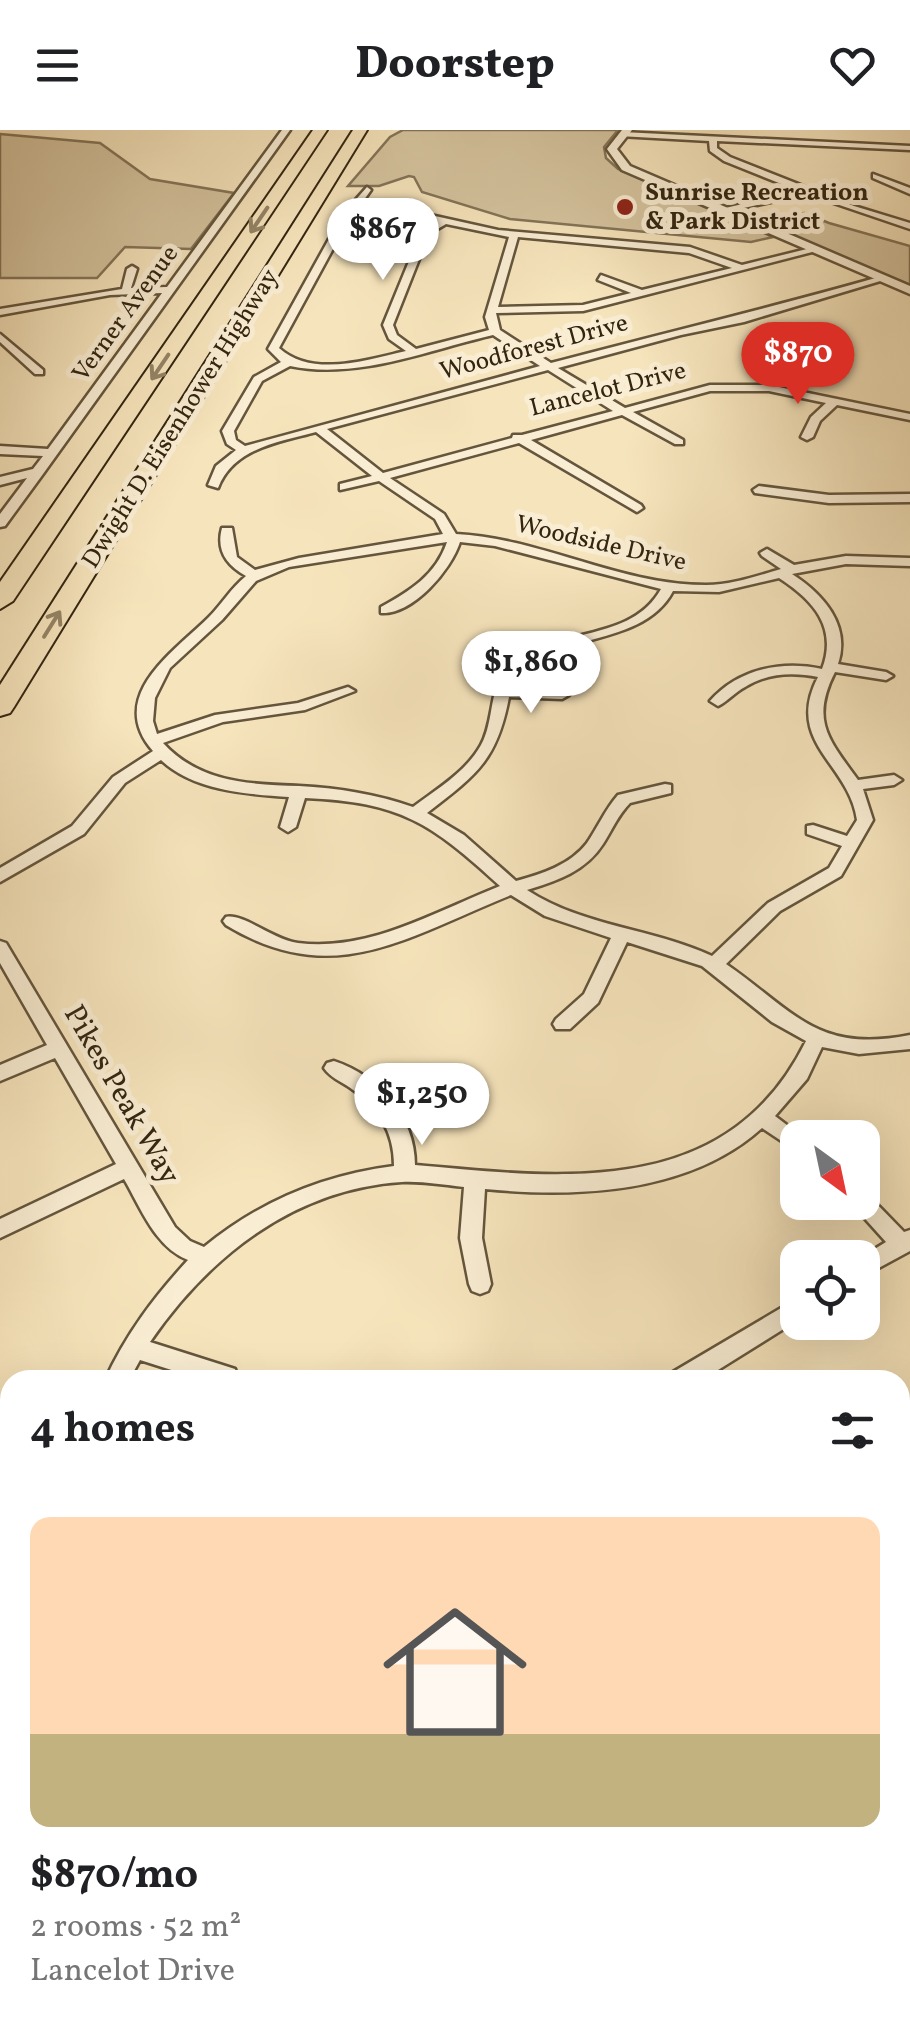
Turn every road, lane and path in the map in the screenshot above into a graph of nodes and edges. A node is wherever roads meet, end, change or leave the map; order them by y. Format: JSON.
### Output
{"nodes":[{"id":1,"x":286,"y":130,"type":"edge"},
{"id":2,"x":307,"y":130,"type":"edge"},
{"id":3,"x":320,"y":130,"type":"edge"},
{"id":4,"x":360,"y":130,"type":"edge"},
{"id":5,"x":624,"y":132,"type":"edge"},
{"id":6,"x":379,"y":135,"type":"dead end"},
{"id":7,"x":713,"y":140,"type":"junction"},
{"id":8,"x":910,"y":148,"type":"edge"},
{"id":9,"x":303,"y":154,"type":"junction"},
{"id":10,"x":876,"y":176,"type":"dead end"},
{"id":11,"x":326,"y":189,"type":"junction"},
{"id":12,"x":367,"y":190,"type":"dead end"},
{"id":13,"x":808,"y":191,"type":"junction"},
{"id":14,"x":910,"y":191,"type":"edge"},
{"id":15,"x":724,"y":211,"type":"junction"},
{"id":16,"x":372,"y":217,"type":"junction"},
{"id":17,"x":444,"y":221,"type":"junction"},
{"id":18,"x":910,"y":226,"type":"edge"},
{"id":19,"x":514,"y":235,"type":"junction"},
{"id":20,"x":815,"y":250,"type":"junction"},
{"id":21,"x":741,"y":268,"type":"junction"},
{"id":22,"x":132,"y":269,"type":"dead end"},
{"id":23,"x":600,"y":278,"type":"dead end"},
{"id":24,"x":882,"y":278,"type":"junction"},
{"id":25,"x":126,"y":290,"type":"junction"},
{"id":26,"x":171,"y":290,"type":"junction"},
{"id":27,"x":910,"y":290,"type":"edge"},
{"id":28,"x":640,"y":293,"type":"junction"},
{"id":29,"x":492,"y":310,"type":"junction"},
{"id":30,"x":0,"y":312,"type":"edge"},
{"id":31,"x":495,"y":332,"type":"junction"},
{"id":32,"x":0,"y":337,"type":"edge"},
{"id":33,"x":412,"y":350,"type":"junction"},
{"id":34,"x":287,"y":362,"type":"junction"},
{"id":35,"x":548,"y":367,"type":"junction"},
{"id":36,"x":40,"y":372,"type":"dead end"},
{"id":37,"x":833,"y":403,"type":"junction"},
{"id":38,"x":624,"y":411,"type":"junction"},
{"id":39,"x":910,"y":417,"type":"edge"},
{"id":40,"x":318,"y":428,"type":"junction"},
{"id":41,"x":517,"y":437,"type":"junction"},
{"id":42,"x":807,"y":438,"type":"dead end"},
{"id":43,"x":679,"y":442,"type":"dead end"},
{"id":44,"x":0,"y":450,"type":"edge"},
{"id":45,"x":245,"y":451,"type":"junction"},
{"id":46,"x":51,"y":453,"type":"junction"},
{"id":47,"x":39,"y":470,"type":"junction"},
{"id":48,"x":380,"y":476,"type":"junction"},
{"id":49,"x":0,"y":481,"type":"edge"},
{"id":50,"x":214,"y":484,"type":"dead end"},
{"id":51,"x":344,"y":487,"type":"dead end"},
{"id":52,"x":759,"y":490,"type":"dead end"},
{"id":53,"x":910,"y":498,"type":"edge"},
{"id":54,"x":637,"y":508,"type":"dead end"},
{"id":55,"x":0,"y":523,"type":"edge"},
{"id":56,"x":227,"y":532,"type":"dead end"},
{"id":57,"x":452,"y":537,"type":"junction"},
{"id":58,"x":768,"y":553,"type":"dead end"},
{"id":59,"x":910,"y":562,"type":"edge"},
{"id":60,"x":787,"y":572,"type":"junction"},
{"id":61,"x":256,"y":576,"type":"junction"},
{"id":62,"x":669,"y":586,"type":"junction"},
{"id":63,"x":0,"y":601,"type":"edge"},
{"id":64,"x":386,"y":610,"type":"dead end"},
{"id":65,"x":828,"y":670,"type":"junction"},
{"id":66,"x":886,"y":676,"type":"dead end"},
{"id":67,"x":348,"y":691,"type":"dead end"},
{"id":68,"x":501,"y":692,"type":"junction"},
{"id":69,"x":562,"y":695,"type":"dead end"},
{"id":70,"x":718,"y":702,"type":"dead end"},
{"id":71,"x":0,"y":707,"type":"edge"},
{"id":72,"x":157,"y":747,"type":"junction"},
{"id":73,"x":894,"y":780,"type":"dead end"},
{"id":74,"x":852,"y":786,"type":"junction"},
{"id":75,"x":665,"y":789,"type":"dead end"},
{"id":76,"x":299,"y":792,"type":"junction"},
{"id":77,"x":415,"y":814,"type":"junction"},
{"id":78,"x":288,"y":827,"type":"dead end"},
{"id":79,"x":813,"y":830,"type":"dead end"},
{"id":80,"x":853,"y":844,"type":"junction"},
{"id":81,"x":0,"y":876,"type":"edge"},
{"id":82,"x":515,"y":889,"type":"junction"},
{"id":83,"x":232,"y":921,"type":"dead end"},
{"id":84,"x":621,"y":934,"type":"junction"},
{"id":85,"x":0,"y":947,"type":"edge"},
{"id":86,"x":715,"y":964,"type":"junction"},
{"id":87,"x":563,"y":1024,"type":"dead end"},
{"id":88,"x":817,"y":1038,"type":"junction"},
{"id":89,"x":910,"y":1042,"type":"edge"},
{"id":90,"x":58,"y":1048,"type":"junction"},
{"id":91,"x":334,"y":1068,"type":"dead end"},
{"id":92,"x":0,"y":1073,"type":"edge"},
{"id":93,"x":762,"y":1118,"type":"junction"},
{"id":94,"x":780,"y":1131,"type":"edge"},
{"id":95,"x":126,"y":1168,"type":"junction"},
{"id":96,"x":405,"y":1173,"type":"junction"},
{"id":97,"x":475,"y":1178,"type":"junction"},
{"id":98,"x":880,"y":1218,"type":"edge"},
{"id":99,"x":0,"y":1229,"type":"edge"},
{"id":100,"x":906,"y":1241,"type":"edge"},
{"id":101,"x":206,"y":1257,"type":"junction"},
{"id":102,"x":880,"y":1257,"type":"edge"},
{"id":103,"x":480,"y":1284,"type":"dead end"},
{"id":104,"x":780,"y":1319,"type":"edge"},
{"id":105,"x":133,"y":1347,"type":"junction"},
{"id":106,"x":122,"y":1370,"type":"edge"},
{"id":107,"x":204,"y":1370,"type":"edge"},
{"id":108,"x":697,"y":1370,"type":"edge"}],
"edges":[{"from":1,"to":26,"type":"street","name":"Verner Avenue"},
{"from":2,"to":9,"type":"highway"},
{"from":3,"to":9,"type":"highway","name":"Dwight D. Eisenhower Highway"},
{"from":4,"to":11,"type":"highway","name":"Dwight D. Eisenhower Highway"},
{"from":5,"to":7,"type":"street"},
{"from":5,"to":15,"type":"street"},
{"from":6,"to":11,"type":"highway"},
{"from":7,"to":8,"type":"street"},
{"from":7,"to":13,"type":"street"},
{"from":9,"to":63,"type":"highway","name":"Dwight D. Eisenhower Highway","one_way":true},
{"from":10,"to":14,"type":"street"},
{"from":71,"to":11,"type":"highway","name":"Dwight D. Eisenhower Highway","one_way":true},
{"from":12,"to":16,"type":"street"},
{"from":13,"to":15,"type":"street"},
{"from":13,"to":18,"type":"street"},
{"from":15,"to":20,"type":"street"},
{"from":16,"to":17,"type":"street"},
{"from":16,"to":34,"type":"street"},
{"from":17,"to":19,"type":"street"},
{"from":17,"to":33,"type":"street"},
{"from":19,"to":21,"type":"street"},
{"from":19,"to":29,"type":"street"},
{"from":20,"to":21,"type":"street"},
{"from":20,"to":24,"type":"street"},
{"from":21,"to":28,"type":"street"},
{"from":22,"to":25,"type":"street"},
{"from":23,"to":28,"type":"street"},
{"from":24,"to":27,"type":"street"},
{"from":24,"to":35,"type":"street","name":"Woodforest Drive"},
{"from":25,"to":26,"type":"street"},
{"from":25,"to":30,"type":"street"},
{"from":26,"to":46,"type":"street","name":"Verner Avenue"},
{"from":28,"to":29,"type":"street"},
{"from":29,"to":31,"type":"street"},
{"from":31,"to":33,"type":"street"},
{"from":31,"to":35,"type":"street"},
{"from":32,"to":36,"type":"street"},
{"from":33,"to":34,"type":"street"},
{"from":34,"to":45,"type":"street"},
{"from":35,"to":38,"type":"street"},
{"from":35,"to":40,"type":"street","name":"Woodforest Drive"},
{"from":37,"to":38,"type":"street","name":"Lancelot Drive"},
{"from":37,"to":39,"type":"street","name":"Lancelot Drive"},
{"from":37,"to":42,"type":"street"},
{"from":38,"to":41,"type":"street","name":"Lancelot Drive"},
{"from":38,"to":43,"type":"street"},
{"from":40,"to":45,"type":"street","name":"Woodforest Drive"},
{"from":40,"to":48,"type":"street"},
{"from":41,"to":48,"type":"street","name":"Lancelot Drive"},
{"from":41,"to":54,"type":"street"},
{"from":44,"to":46,"type":"street"},
{"from":45,"to":50,"type":"street","name":"Woodforest Drive"},
{"from":46,"to":47,"type":"street","name":"Verner Avenue"},
{"from":47,"to":49,"type":"street"},
{"from":47,"to":55,"type":"street","name":"Verner Avenue"},
{"from":48,"to":51,"type":"street","name":"Lancelot Drive"},
{"from":48,"to":57,"type":"street"},
{"from":52,"to":53,"type":"street"},
{"from":56,"to":61,"type":"street"},
{"from":57,"to":61,"type":"street","name":"Woodside Drive"},
{"from":57,"to":62,"type":"street","name":"Woodside Drive"},
{"from":57,"to":64,"type":"street"},
{"from":58,"to":60,"type":"street"},
{"from":59,"to":60,"type":"street","name":"Woodside Drive"},
{"from":60,"to":62,"type":"street","name":"Woodside Drive"},
{"from":60,"to":65,"type":"street"},
{"from":61,"to":72,"type":"street"},
{"from":62,"to":68,"type":"street"},
{"from":65,"to":66,"type":"street"},
{"from":65,"to":70,"type":"street"},
{"from":65,"to":74,"type":"street"},
{"from":67,"to":72,"type":"street"},
{"from":68,"to":69,"type":"street"},
{"from":68,"to":77,"type":"street"},
{"from":72,"to":76,"type":"street"},
{"from":72,"to":81,"type":"street"},
{"from":73,"to":74,"type":"street"},
{"from":74,"to":80,"type":"street"},
{"from":75,"to":82,"type":"street"},
{"from":76,"to":77,"type":"street"},
{"from":76,"to":78,"type":"street"},
{"from":77,"to":82,"type":"street"},
{"from":79,"to":80,"type":"street"},
{"from":80,"to":86,"type":"street"},
{"from":82,"to":83,"type":"street"},
{"from":82,"to":84,"type":"street"},
{"from":84,"to":86,"type":"street"},
{"from":84,"to":87,"type":"street"},
{"from":85,"to":90,"type":"street","name":"Pikes Peak Way"},
{"from":86,"to":88,"type":"street"},
{"from":88,"to":89,"type":"street"},
{"from":88,"to":93,"type":"street"},
{"from":90,"to":92,"type":"street"},
{"from":90,"to":95,"type":"street","name":"Pikes Peak Way"},
{"from":91,"to":96,"type":"street"},
{"from":93,"to":94,"type":"street"},
{"from":93,"to":97,"type":"street"},
{"from":95,"to":99,"type":"street"},
{"from":95,"to":101,"type":"street","name":"Pikes Peak Way"},
{"from":96,"to":97,"type":"street"},
{"from":96,"to":101,"type":"street"},
{"from":97,"to":103,"type":"street"},
{"from":98,"to":100,"type":"street"},
{"from":100,"to":102,"type":"street"},
{"from":101,"to":105,"type":"street"},
{"from":104,"to":108,"type":"street"},
{"from":105,"to":106,"type":"street"},
{"from":105,"to":107,"type":"street"}]}
